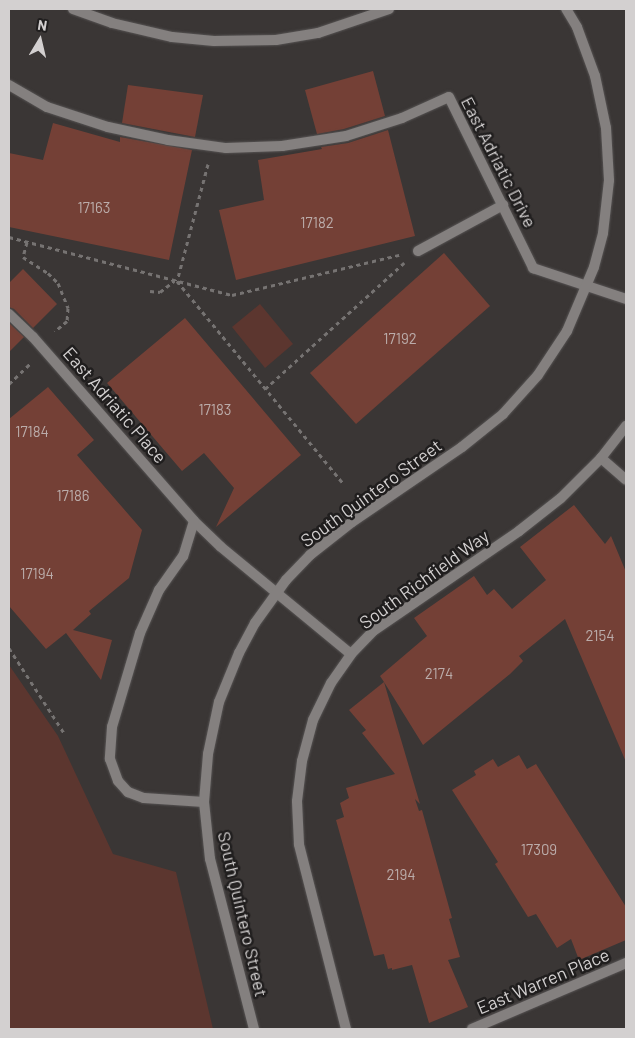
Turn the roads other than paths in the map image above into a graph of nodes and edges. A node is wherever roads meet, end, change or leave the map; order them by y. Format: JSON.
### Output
{"nodes":[{"id":1,"x":73,"y":9,"type":"edge"},
{"id":2,"x":390,"y":9,"type":"edge"},
{"id":3,"x":566,"y":9,"type":"edge"},
{"id":4,"x":9,"y":85,"type":"edge"},
{"id":5,"x":503,"y":206,"type":"junction"},
{"id":6,"x":418,"y":251,"type":"road end"},
{"id":7,"x":588,"y":286,"type":"junction"},
{"id":8,"x":626,"y":299,"type":"edge"},
{"id":9,"x":9,"y":314,"type":"edge"},
{"id":10,"x":626,"y":426,"type":"edge"},
{"id":11,"x":601,"y":458,"type":"junction"},
{"id":12,"x":626,"y":480,"type":"edge"},
{"id":13,"x":194,"y":521,"type":"junction"},
{"id":14,"x":277,"y":593,"type":"junction"},
{"id":15,"x":351,"y":654,"type":"junction"},
{"id":16,"x":204,"y":802,"type":"junction"},
{"id":17,"x":626,"y":964,"type":"edge"},
{"id":18,"x":254,"y":1029,"type":"edge"},
{"id":19,"x":346,"y":1029,"type":"edge"},
{"id":20,"x":472,"y":1029,"type":"edge"}],
"edges":[{"from":1,"to":2,"type":"street"},
{"from":3,"to":7,"type":"street","name":"South Quintero Street"},
{"from":4,"to":5,"type":"street","name":"East Adriatic Drive"},
{"from":5,"to":6,"type":"street"},
{"from":5,"to":7,"type":"street","name":"East Adriatic Drive"},
{"from":7,"to":8,"type":"street","name":"East Adriatic Drive"},
{"from":7,"to":14,"type":"street","name":"South Quintero Street"},
{"from":9,"to":13,"type":"street","name":"East Adriatic Place"},
{"from":10,"to":11,"type":"street","name":"South Richfield Way"},
{"from":11,"to":12,"type":"street"},
{"from":11,"to":15,"type":"street","name":"South Richfield Way"},
{"from":13,"to":14,"type":"street","name":"East Adriatic Place"},
{"from":13,"to":16,"type":"street"},
{"from":14,"to":15,"type":"street","name":"East Adriatic Place"},
{"from":14,"to":16,"type":"street","name":"South Quintero Street"},
{"from":15,"to":19,"type":"street","name":"South Richfield Way"},
{"from":16,"to":18,"type":"street","name":"South Quintero Street"},
{"from":17,"to":20,"type":"street","name":"East Warren Place"}]}
